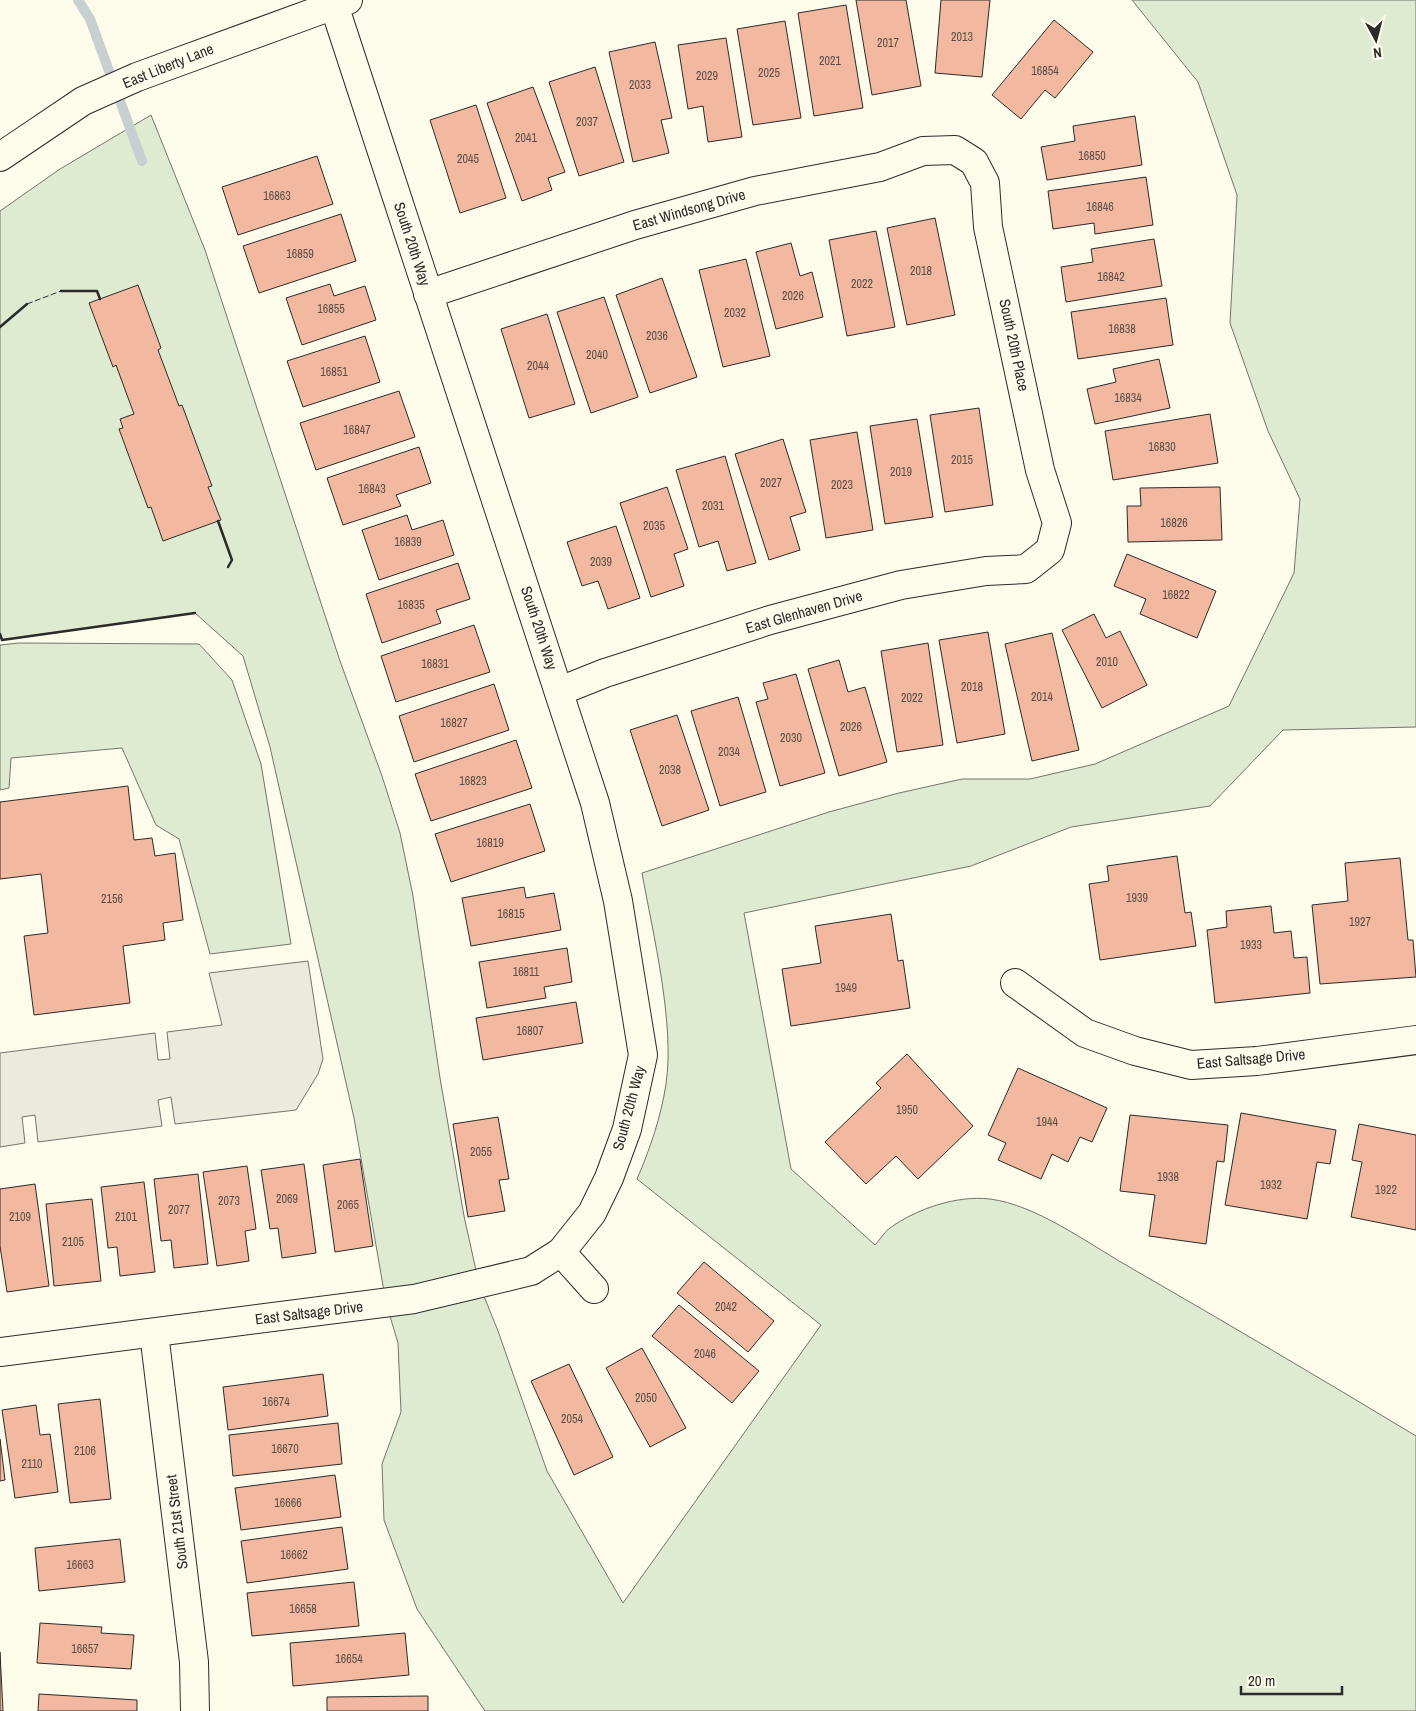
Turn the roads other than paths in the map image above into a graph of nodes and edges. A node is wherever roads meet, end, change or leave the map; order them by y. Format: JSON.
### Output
{"nodes":[{"id":1,"x":341,"y":2,"type":"edge"},
{"id":2,"x":955,"y":150,"type":"joint"},
{"id":3,"x":0,"y":157,"type":"edge"},
{"id":4,"x":428,"y":294,"type":"junction"},
{"id":5,"x":1050,"y":550,"type":"joint"},
{"id":6,"x":560,"y":691,"type":"junction"},
{"id":7,"x":1015,"y":984,"type":"dead end"},
{"id":8,"x":1416,"y":1040,"type":"edge"},
{"id":9,"x":561,"y":1252,"type":"junction"},
{"id":10,"x":594,"y":1289,"type":"dead end"},
{"id":11,"x":154,"y":1333,"type":"junction"},
{"id":12,"x":0,"y":1352,"type":"edge"},
{"id":13,"x":195,"y":1711,"type":"edge"}],
"edges":[{"from":1,"to":3,"type":"street","name":"East Liberty Lane"},
{"from":1,"to":4,"type":"street","name":"South 20th Way"},
{"from":2,"to":4,"type":"street","name":"East Windsong Drive"},
{"from":2,"to":5,"type":"street","name":"South 20th Place"},
{"from":4,"to":6,"type":"street","name":"South 20th Way"},
{"from":5,"to":6,"type":"street","name":"East Glenhaven Drive"},
{"from":6,"to":9,"type":"street","name":"South 20th Way"},
{"from":7,"to":8,"type":"street","name":"East Saltsage Drive"},
{"from":9,"to":10,"type":"street"},
{"from":9,"to":11,"type":"street","name":"East Saltsage Drive"},
{"from":11,"to":12,"type":"street","name":"East Saltsage Drive"},
{"from":11,"to":13,"type":"street","name":"South 21st Street"}]}
